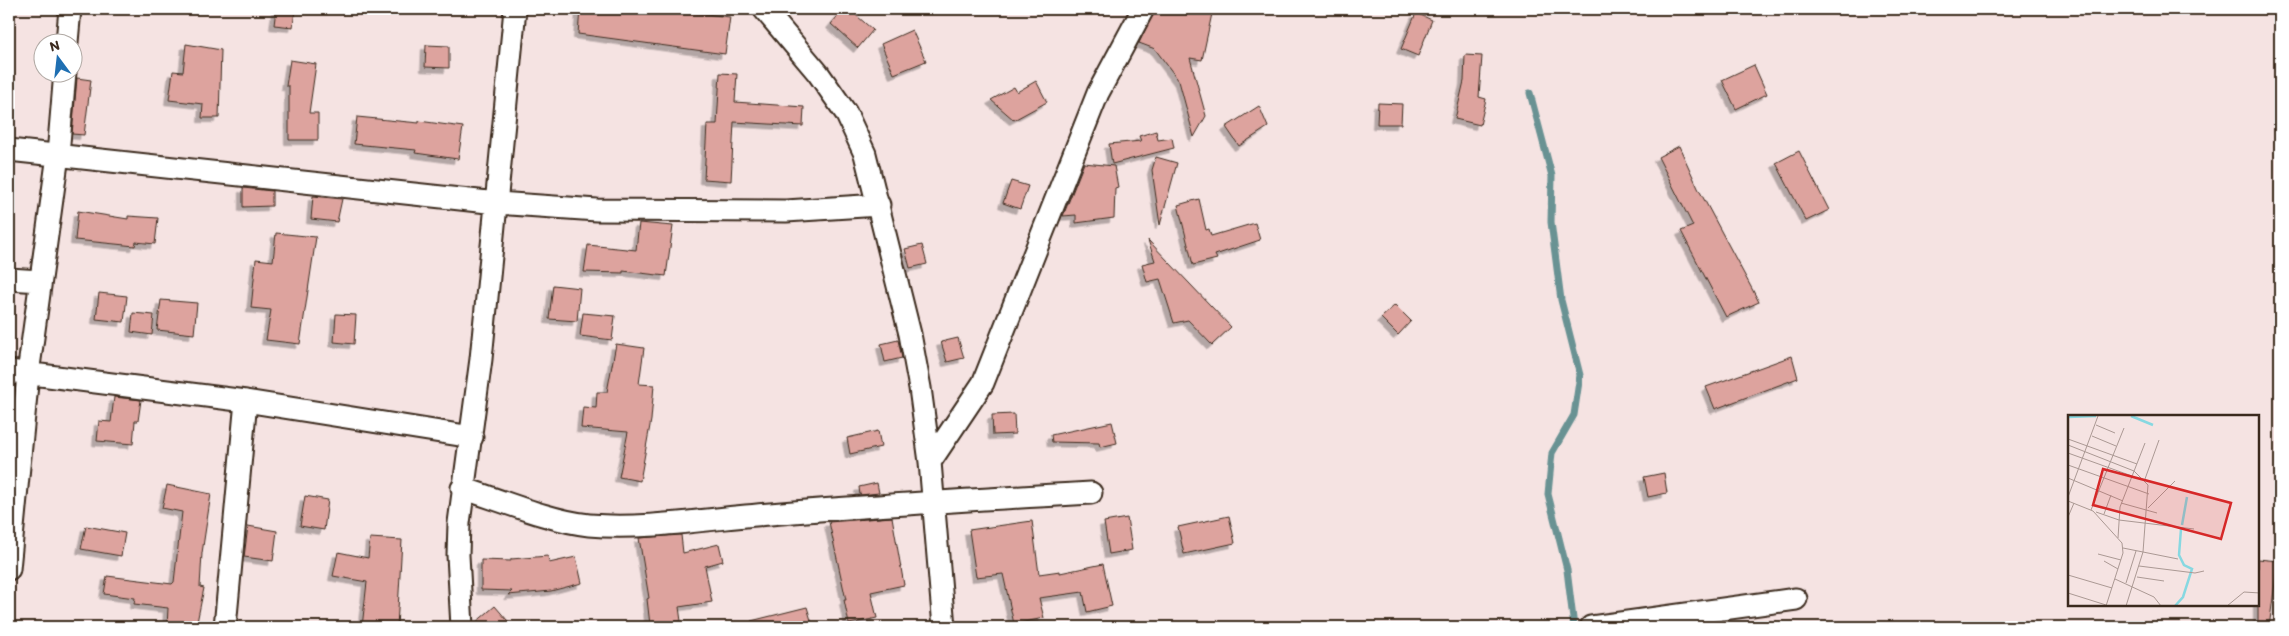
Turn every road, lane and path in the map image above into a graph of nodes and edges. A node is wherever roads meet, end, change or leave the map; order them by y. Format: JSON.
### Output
{"nodes":[{"id":1,"x":70,"y":9,"type":"edge"},
{"id":2,"x":515,"y":9,"type":"edge"},
{"id":3,"x":764,"y":9,"type":"edge"},
{"id":4,"x":1142,"y":9,"type":"edge"},
{"id":5,"x":68,"y":32,"type":"edge"},
{"id":6,"x":63,"y":82,"type":"edge"},
{"id":7,"x":9,"y":150,"type":"edge"},
{"id":8,"x":58,"y":155,"type":"junction"},
{"id":9,"x":497,"y":203,"type":"junction"},
{"id":10,"x":879,"y":205,"type":"junction"},
{"id":11,"x":9,"y":279,"type":"edge"},
{"id":12,"x":40,"y":281,"type":"junction"},
{"id":13,"x":18,"y":372,"type":"edge"},
{"id":14,"x":246,"y":401,"type":"junction"},
{"id":15,"x":472,"y":437,"type":"junction"},
{"id":16,"x":930,"y":462,"type":"junction"},
{"id":17,"x":462,"y":488,"type":"junction"},
{"id":18,"x":1091,"y":493,"type":"dead end"},
{"id":19,"x":932,"y":501,"type":"junction"},
{"id":20,"x":9,"y":562,"type":"edge"},
{"id":21,"x":1796,"y":599,"type":"dead end"},
{"id":22,"x":225,"y":627,"type":"edge"},
{"id":23,"x":462,"y":627,"type":"edge"},
{"id":24,"x":944,"y":627,"type":"edge"},
{"id":25,"x":1591,"y":627,"type":"edge"}],
"edges":[{"from":1,"to":5,"type":"street"},
{"from":2,"to":9,"type":"street"},
{"from":3,"to":10,"type":"street"},
{"from":4,"to":16,"type":"street"},
{"from":6,"to":8,"type":"street"},
{"from":7,"to":8,"type":"street"},
{"from":8,"to":9,"type":"street"},
{"from":8,"to":12,"type":"street"},
{"from":9,"to":10,"type":"street"},
{"from":9,"to":15,"type":"street"},
{"from":10,"to":16,"type":"street"},
{"from":11,"to":12,"type":"street"},
{"from":12,"to":13,"type":"street"},
{"from":13,"to":14,"type":"street"},
{"from":13,"to":20,"type":"street"},
{"from":14,"to":15,"type":"street"},
{"from":14,"to":22,"type":"street"},
{"from":15,"to":17,"type":"street"},
{"from":16,"to":19,"type":"street"},
{"from":17,"to":19,"type":"street"},
{"from":17,"to":23,"type":"street"},
{"from":18,"to":19,"type":"street"},
{"from":19,"to":24,"type":"street"},
{"from":21,"to":25,"type":"street"}]}
